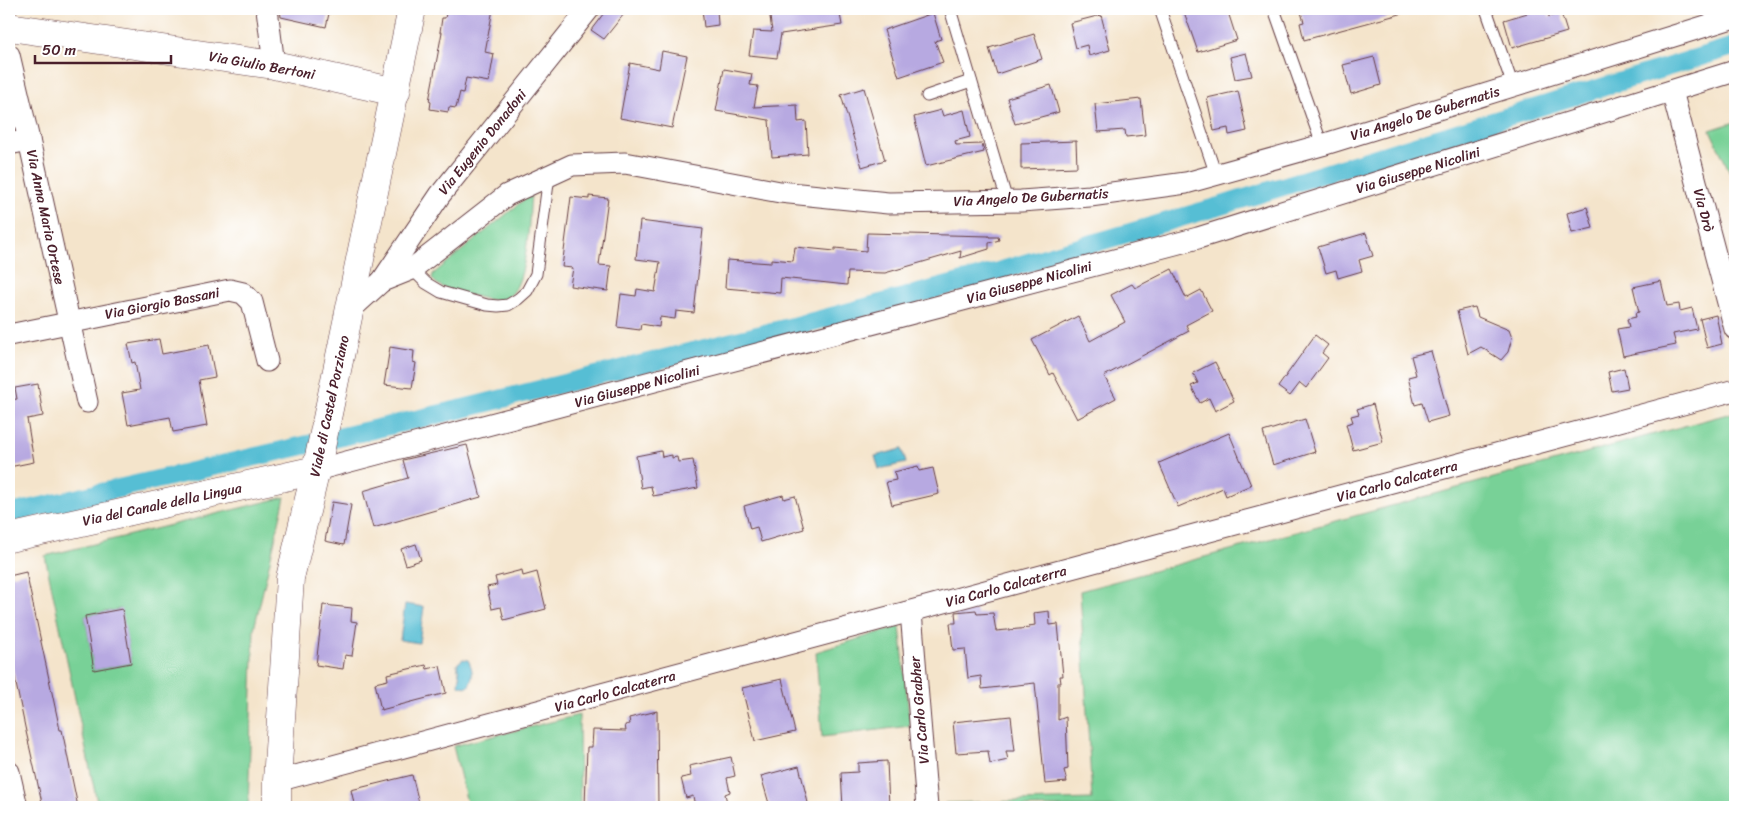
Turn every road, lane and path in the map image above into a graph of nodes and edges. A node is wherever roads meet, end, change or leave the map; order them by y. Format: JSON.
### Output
{"nodes":[{"id":1,"x":267,"y":9,"type":"edge"},
{"id":2,"x":412,"y":9,"type":"edge"},
{"id":3,"x":589,"y":9,"type":"edge"},
{"id":4,"x":950,"y":9,"type":"edge"},
{"id":5,"x":1160,"y":9,"type":"edge"},
{"id":6,"x":1274,"y":9,"type":"edge"},
{"id":7,"x":1486,"y":9,"type":"edge"},
{"id":8,"x":1735,"y":16,"type":"edge"},
{"id":9,"x":9,"y":28,"type":"edge"},
{"id":10,"x":9,"y":40,"type":"edge"},
{"id":11,"x":9,"y":55,"type":"edge"},
{"id":12,"x":274,"y":65,"type":"junction"},
{"id":13,"x":1735,"y":71,"type":"edge"},
{"id":14,"x":971,"y":81,"type":"junction"},
{"id":15,"x":1513,"y":86,"type":"junction"},
{"id":16,"x":1672,"y":91,"type":"junction"},
{"id":17,"x":396,"y":92,"type":"junction"},
{"id":18,"x":927,"y":96,"type":"dead end"},
{"id":19,"x":19,"y":142,"type":"edge"},
{"id":20,"x":1322,"y":145,"type":"junction"},
{"id":21,"x":1216,"y":175,"type":"junction"},
{"id":22,"x":549,"y":176,"type":"junction"},
{"id":23,"x":1007,"y":201,"type":"junction"},
{"id":24,"x":412,"y":269,"type":"junction"},
{"id":25,"x":382,"y":281,"type":"junction"},
{"id":26,"x":350,"y":310,"type":"junction"},
{"id":27,"x":69,"y":322,"type":"junction"},
{"id":28,"x":1735,"y":328,"type":"edge"},
{"id":29,"x":9,"y":335,"type":"edge"},
{"id":30,"x":267,"y":361,"type":"dead end"},
{"id":31,"x":1735,"y":390,"type":"edge"},
{"id":32,"x":87,"y":402,"type":"dead end"},
{"id":33,"x":317,"y":464,"type":"junction"},
{"id":34,"x":9,"y":538,"type":"edge"},
{"id":35,"x":911,"y":612,"type":"junction"},
{"id":36,"x":9,"y":772,"type":"edge"},
{"id":37,"x":277,"y":794,"type":"edge"},
{"id":38,"x":17,"y":807,"type":"edge"},
{"id":39,"x":927,"y":807,"type":"edge"}],
"edges":[{"from":1,"to":12,"type":"street"},
{"from":2,"to":17,"type":"street","name":"Viale di Castel Porziano"},
{"from":3,"to":25,"type":"street","name":"Via Eugenio Donadoni"},
{"from":4,"to":14,"type":"lane"},
{"from":5,"to":21,"type":"lane"},
{"from":6,"to":20,"type":"lane"},
{"from":7,"to":15,"type":"lane"},
{"from":8,"to":15,"type":"street","name":"Via Angelo De Gubernatis"},
{"from":9,"to":10,"type":"street"},
{"from":9,"to":12,"type":"street","name":"Via Giulio Bertoni"},
{"from":11,"to":19,"type":"street","name":"Via Anna Maria Ortese"},
{"from":12,"to":17,"type":"street","name":"Via Giulio Bertoni"},
{"from":13,"to":16,"type":"street","name":"Via Giuseppe Nicolini"},
{"from":14,"to":18,"type":"lane"},
{"from":14,"to":23,"type":"lane"},
{"from":15,"to":20,"type":"street","name":"Via Angelo De Gubernatis"},
{"from":16,"to":28,"type":"street","name":"Via Drò"},
{"from":16,"to":33,"type":"street","name":"Via Giuseppe Nicolini"},
{"from":17,"to":26,"type":"street","name":"Viale di Castel Porziano"},
{"from":19,"to":27,"type":"street","name":"Via Anna Maria Ortese"},
{"from":20,"to":21,"type":"street","name":"Via Angelo De Gubernatis"},
{"from":21,"to":23,"type":"street","name":"Via Angelo De Gubernatis"},
{"from":22,"to":23,"type":"street","name":"Via Angelo De Gubernatis"},
{"from":22,"to":24,"type":"street","name":"Via Angelo De Gubernatis"},
{"from":22,"to":24,"type":"lane"},
{"from":24,"to":25,"type":"street","name":"Via Angelo De Gubernatis"},
{"from":25,"to":26,"type":"street","name":"Via Angelo De Gubernatis"},
{"from":26,"to":33,"type":"street","name":"Viale di Castel Porziano"},
{"from":27,"to":29,"type":"street","name":"Via Giorgio Bassani"},
{"from":27,"to":30,"type":"street","name":"Via Giorgio Bassani"},
{"from":27,"to":32,"type":"street","name":"Via Anna Maria Ortese"},
{"from":31,"to":35,"type":"street","name":"Via Carlo Calcaterra"},
{"from":33,"to":34,"type":"street","name":"Via del Canale della Lingua"},
{"from":33,"to":37,"type":"street","name":"Viale di Castel Porziano"},
{"from":35,"to":37,"type":"street","name":"Via Carlo Calcaterra"},
{"from":35,"to":39,"type":"street","name":"Via Carlo Grabher"},
{"from":36,"to":38,"type":"street"}]}
